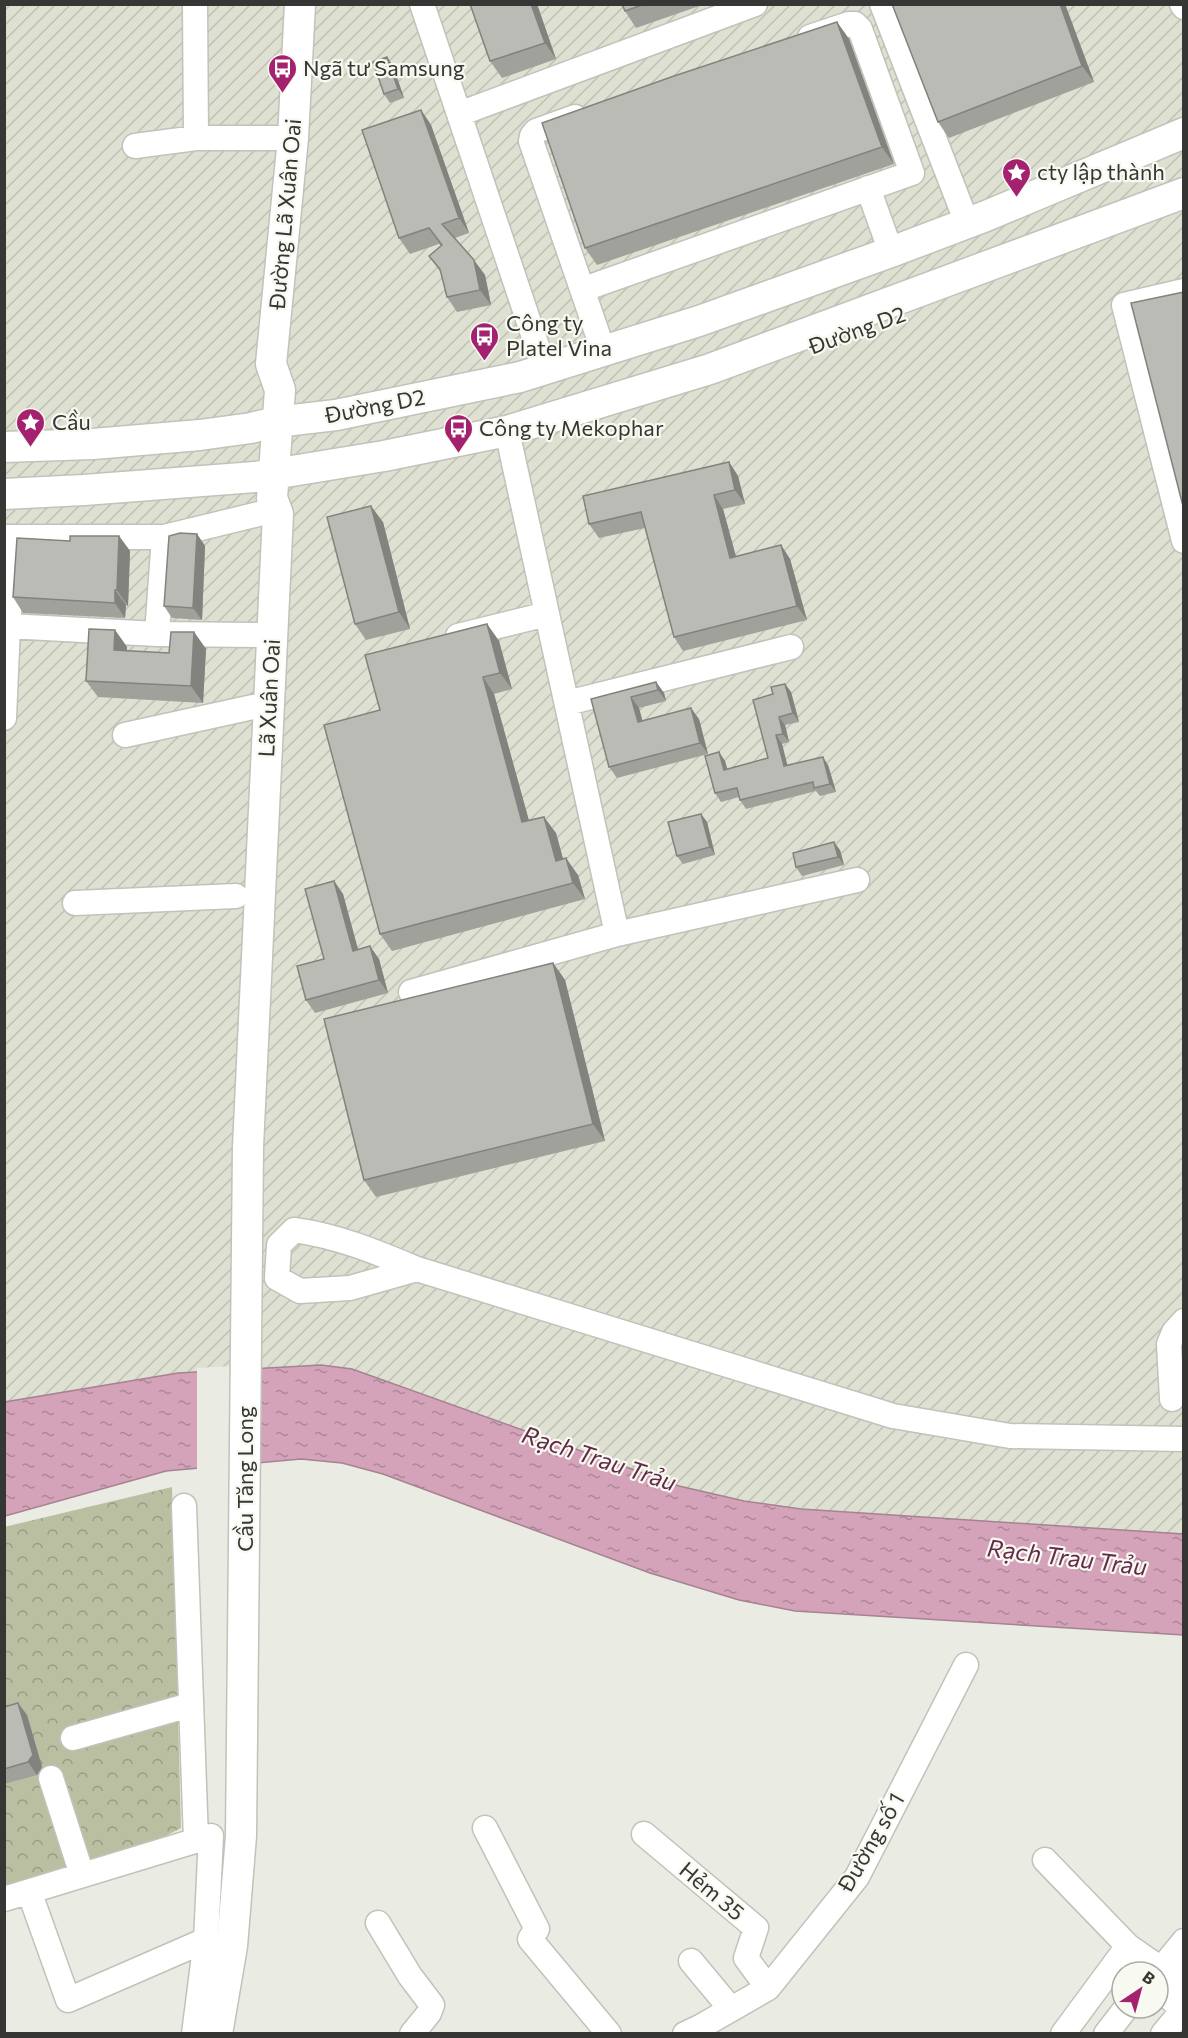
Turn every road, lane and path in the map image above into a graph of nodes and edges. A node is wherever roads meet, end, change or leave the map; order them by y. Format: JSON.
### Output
{"nodes":[{"id":1,"x":195,"y":4,"type":"edge"},
{"id":2,"x":300,"y":4,"type":"edge"},
{"id":3,"x":422,"y":4,"type":"edge"},
{"id":4,"x":755,"y":4,"type":"edge"},
{"id":5,"x":882,"y":4,"type":"edge"},
{"id":6,"x":784,"y":46,"type":"edge"},
{"id":7,"x":592,"y":111,"type":"edge"},
{"id":8,"x":459,"y":114,"type":"junction"},
{"id":9,"x":1184,"y":133,"type":"edge"},
{"id":10,"x":196,"y":138,"type":"junction"},
{"id":11,"x":293,"y":138,"type":"junction"},
{"id":12,"x":135,"y":146,"type":"dead end"},
{"id":13,"x":868,"y":188,"type":"junction"},
{"id":14,"x":1173,"y":198,"type":"edge"},
{"id":15,"x":976,"y":220,"type":"junction"},
{"id":16,"x":883,"y":255,"type":"junction"},
{"id":17,"x":584,"y":289,"type":"junction"},
{"id":18,"x":1184,"y":291,"type":"edge"},
{"id":19,"x":613,"y":347,"type":"junction"},
{"id":20,"x":545,"y":370,"type":"junction"},
{"id":21,"x":276,"y":422,"type":"junction"},
{"id":22,"x":229,"y":431,"type":"junction"},
{"id":23,"x":507,"y":431,"type":"junction"},
{"id":24,"x":4,"y":434,"type":"edge"},
{"id":25,"x":4,"y":447,"type":"edge"},
{"id":26,"x":272,"y":473,"type":"junction"},
{"id":27,"x":231,"y":479,"type":"junction"},
{"id":28,"x":4,"y":494,"type":"edge"},
{"id":29,"x":4,"y":505,"type":"edge"},
{"id":30,"x":263,"y":513,"type":"dead end"},
{"id":31,"x":10,"y":537,"type":"edge"},
{"id":32,"x":164,"y":537,"type":"junction"},
{"id":33,"x":1184,"y":541,"type":"edge"},
{"id":34,"x":547,"y":614,"type":"junction"},
{"id":35,"x":8,"y":626,"type":"junction"},
{"id":36,"x":157,"y":634,"type":"junction"},
{"id":37,"x":258,"y":635,"type":"dead end"},
{"id":38,"x":434,"y":643,"type":"edge"},
{"id":39,"x":791,"y":647,"type":"dead end"},
{"id":40,"x":567,"y":703,"type":"junction"},
{"id":41,"x":253,"y":707,"type":"dead end"},
{"id":42,"x":4,"y":718,"type":"edge"},
{"id":43,"x":125,"y":735,"type":"dead end"},
{"id":44,"x":857,"y":880,"type":"dead end"},
{"id":45,"x":236,"y":896,"type":"dead end"},
{"id":46,"x":75,"y":903,"type":"dead end"},
{"id":47,"x":258,"y":924,"type":"joint"},
{"id":48,"x":617,"y":934,"type":"junction"},
{"id":49,"x":411,"y":992,"type":"dead end"},
{"id":50,"x":417,"y":1269,"type":"junction"},
{"id":51,"x":1184,"y":1321,"type":"edge"},
{"id":52,"x":1184,"y":1438,"type":"edge"},
{"id":53,"x":184,"y":1506,"type":"dead end"},
{"id":54,"x":966,"y":1665,"type":"dead end"},
{"id":55,"x":190,"y":1705,"type":"junction"},
{"id":56,"x":73,"y":1738,"type":"dead end"},
{"id":57,"x":51,"y":1778,"type":"dead end"},
{"id":58,"x":484,"y":1828,"type":"dead end"},
{"id":59,"x":644,"y":1834,"type":"dead end"},
{"id":60,"x":203,"y":1838,"type":"junction"},
{"id":61,"x":1045,"y":1860,"type":"dead end"},
{"id":62,"x":82,"y":1875,"type":"junction"},
{"id":63,"x":4,"y":1899,"type":"edge"},
{"id":64,"x":34,"y":1905,"type":"dead end"},
{"id":65,"x":378,"y":1923,"type":"dead end"},
{"id":66,"x":206,"y":1940,"type":"junction"},
{"id":67,"x":1184,"y":1941,"type":"edge"},
{"id":68,"x":1128,"y":1946,"type":"junction"},
{"id":69,"x":691,"y":1961,"type":"dead end"},
{"id":70,"x":1184,"y":1972,"type":"edge"},
{"id":71,"x":768,"y":1988,"type":"junction"},
{"id":72,"x":1173,"y":2001,"type":"edge"},
{"id":73,"x":731,"y":2009,"type":"junction"},
{"id":74,"x":1117,"y":2020,"type":"edge"},
{"id":75,"x":194,"y":2034,"type":"edge"},
{"id":76,"x":217,"y":2034,"type":"edge"},
{"id":77,"x":412,"y":2034,"type":"edge"},
{"id":78,"x":609,"y":2034,"type":"edge"},
{"id":79,"x":685,"y":2034,"type":"edge"},
{"id":80,"x":1063,"y":2034,"type":"edge"},
{"id":81,"x":1106,"y":2034,"type":"edge"},
{"id":82,"x":1162,"y":2034,"type":"edge"}],
"edges":[{"from":1,"to":10,"type":"street"},
{"from":2,"to":11,"type":"main road","name":"Đường Lã Xuân Oai"},
{"from":3,"to":8,"type":"street"},
{"from":4,"to":8,"type":"street"},
{"from":5,"to":15,"type":"street"},
{"from":6,"to":13,"type":"street"},
{"from":7,"to":17,"type":"street"},
{"from":8,"to":20,"type":"street"},
{"from":9,"to":15,"type":"main road","name":"Đường D2"},
{"from":10,"to":11,"type":"street"},
{"from":10,"to":12,"type":"street"},
{"from":11,"to":21,"type":"main road","name":"Đường Lã Xuân Oai"},
{"from":13,"to":16,"type":"street"},
{"from":13,"to":17,"type":"street"},
{"from":14,"to":23,"type":"main road","name":"Đường D2"},
{"from":15,"to":16,"type":"main road","name":"Đường D2"},
{"from":16,"to":19,"type":"main road","name":"Đường D2"},
{"from":17,"to":19,"type":"street"},
{"from":18,"to":33,"type":"street"},
{"from":19,"to":20,"type":"main road","name":"Đường D2"},
{"from":20,"to":21,"type":"main road","name":"Đường D2"},
{"from":21,"to":22,"type":"main road","name":"Đường D2"},
{"from":21,"to":26,"type":"main road","name":"Đường Lã Xuân Oai"},
{"from":22,"to":24,"type":"main road","name":"Đường D2"},
{"from":22,"to":25,"type":"main road","name":"Đường D2"},
{"from":23,"to":26,"type":"main road","name":"Đường D2"},
{"from":23,"to":34,"type":"street"},
{"from":26,"to":27,"type":"main road","name":"Đường D2"},
{"from":26,"to":47,"type":"main road","name":"Lã Xuân Oai"},
{"from":27,"to":28,"type":"main road","name":"Đường D2"},
{"from":27,"to":29,"type":"main road","name":"Đường D2"},
{"from":30,"to":32,"type":"street"},
{"from":31,"to":32,"type":"street"},
{"from":31,"to":35,"type":"street"},
{"from":32,"to":36,"type":"street"},
{"from":34,"to":38,"type":"street"},
{"from":34,"to":40,"type":"street"},
{"from":35,"to":36,"type":"street"},
{"from":35,"to":42,"type":"street"},
{"from":36,"to":37,"type":"street"},
{"from":39,"to":40,"type":"street"},
{"from":40,"to":48,"type":"street"},
{"from":41,"to":43,"type":"street"},
{"from":44,"to":48,"type":"street"},
{"from":45,"to":46,"type":"street"},
{"from":47,"to":76,"type":"main road","name":"Cầu Tăng Long"},
{"from":48,"to":49,"type":"street"},
{"from":50,"to":50,"type":"street"},
{"from":50,"to":52,"type":"street"},
{"from":51,"to":52,"type":"street"},
{"from":53,"to":55,"type":"street"},
{"from":54,"to":71,"type":"street","name":"Đường số 1"},
{"from":55,"to":56,"type":"street"},
{"from":55,"to":60,"type":"street"},
{"from":57,"to":62,"type":"street"},
{"from":58,"to":78,"type":"street"},
{"from":59,"to":71,"type":"street","name":"Hẻm 35"},
{"from":60,"to":62,"type":"street"},
{"from":60,"to":66,"type":"street"},
{"from":61,"to":68,"type":"street"},
{"from":62,"to":63,"type":"street"},
{"from":64,"to":66,"type":"street"},
{"from":65,"to":77,"type":"street"},
{"from":66,"to":75,"type":"street"},
{"from":67,"to":68,"type":"street"},
{"from":68,"to":80,"type":"street"},
{"from":69,"to":73,"type":"street"},
{"from":70,"to":72,"type":"street"},
{"from":71,"to":73,"type":"street","name":"Đường số 1"},
{"from":72,"to":82,"type":"street"},
{"from":73,"to":79,"type":"street","name":"Đường số 1"},
{"from":74,"to":81,"type":"street"}]}
